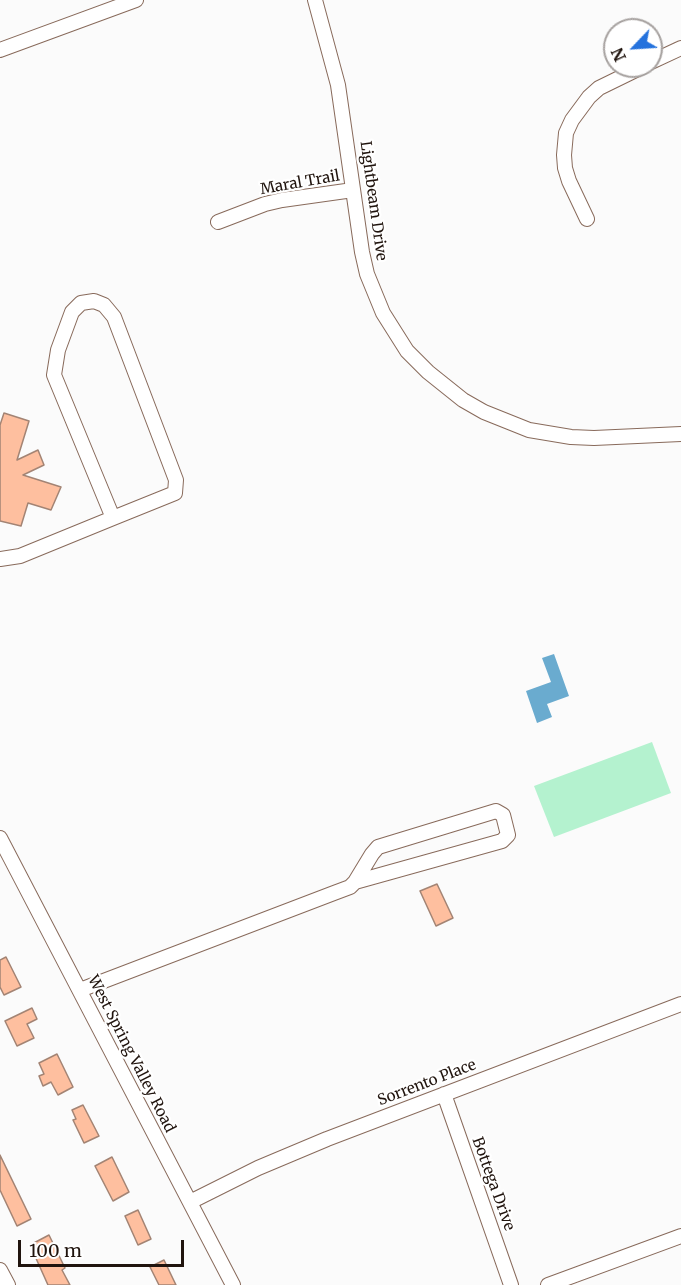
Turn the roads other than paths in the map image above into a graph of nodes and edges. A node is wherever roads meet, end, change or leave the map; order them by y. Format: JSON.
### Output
{"nodes":[{"id":1,"x":136,"y":0,"type":"edge"},
{"id":2,"x":315,"y":0,"type":"edge"},
{"id":3,"x":681,"y":48,"type":"edge"},
{"id":4,"x":0,"y":50,"type":"edge"},
{"id":5,"x":663,"y":56,"type":"edge"},
{"id":6,"x":619,"y":78,"type":"edge"},
{"id":7,"x":353,"y":190,"type":"junction"},
{"id":8,"x":586,"y":219,"type":"dead end"},
{"id":9,"x":218,"y":222,"type":"dead end"},
{"id":10,"x":681,"y":434,"type":"edge"},
{"id":11,"x":113,"y":518,"type":"junction"},
{"id":12,"x":0,"y":560,"type":"edge"},
{"id":13,"x":2,"y":846,"type":"edge"},
{"id":14,"x":355,"y":882,"type":"junction"},
{"id":15,"x":80,"y":990,"type":"junction"},
{"id":16,"x":681,"y":1004,"type":"edge"},
{"id":17,"x":444,"y":1094,"type":"junction"},
{"id":18,"x":190,"y":1202,"type":"junction"},
{"id":19,"x":681,"y":1236,"type":"edge"},
{"id":20,"x":0,"y":1270,"type":"edge"},
{"id":21,"x":8,"y":1285,"type":"edge"},
{"id":22,"x":233,"y":1285,"type":"edge"},
{"id":23,"x":511,"y":1285,"type":"edge"},
{"id":24,"x":548,"y":1285,"type":"edge"}],
"edges":[{"from":1,"to":4,"type":"street"},
{"from":2,"to":7,"type":"street","name":"Lightbeam Drive"},
{"from":3,"to":5,"type":"street"},
{"from":6,"to":8,"type":"street"},
{"from":7,"to":9,"type":"street","name":"Maral Trail"},
{"from":7,"to":10,"type":"street","name":"Lightbeam Drive"},
{"from":11,"to":11,"type":"street"},
{"from":11,"to":12,"type":"street"},
{"from":13,"to":15,"type":"street","name":"West Spring Valley Road"},
{"from":14,"to":14,"type":"street"},
{"from":14,"to":15,"type":"street"},
{"from":15,"to":18,"type":"street","name":"West Spring Valley Road"},
{"from":16,"to":17,"type":"street","name":"Sorrento Place"},
{"from":17,"to":18,"type":"street","name":"Sorrento Place"},
{"from":17,"to":23,"type":"street","name":"Bottega Drive"},
{"from":18,"to":22,"type":"street","name":"West Spring Valley Road"},
{"from":19,"to":24,"type":"street"},
{"from":20,"to":21,"type":"street"}]}
